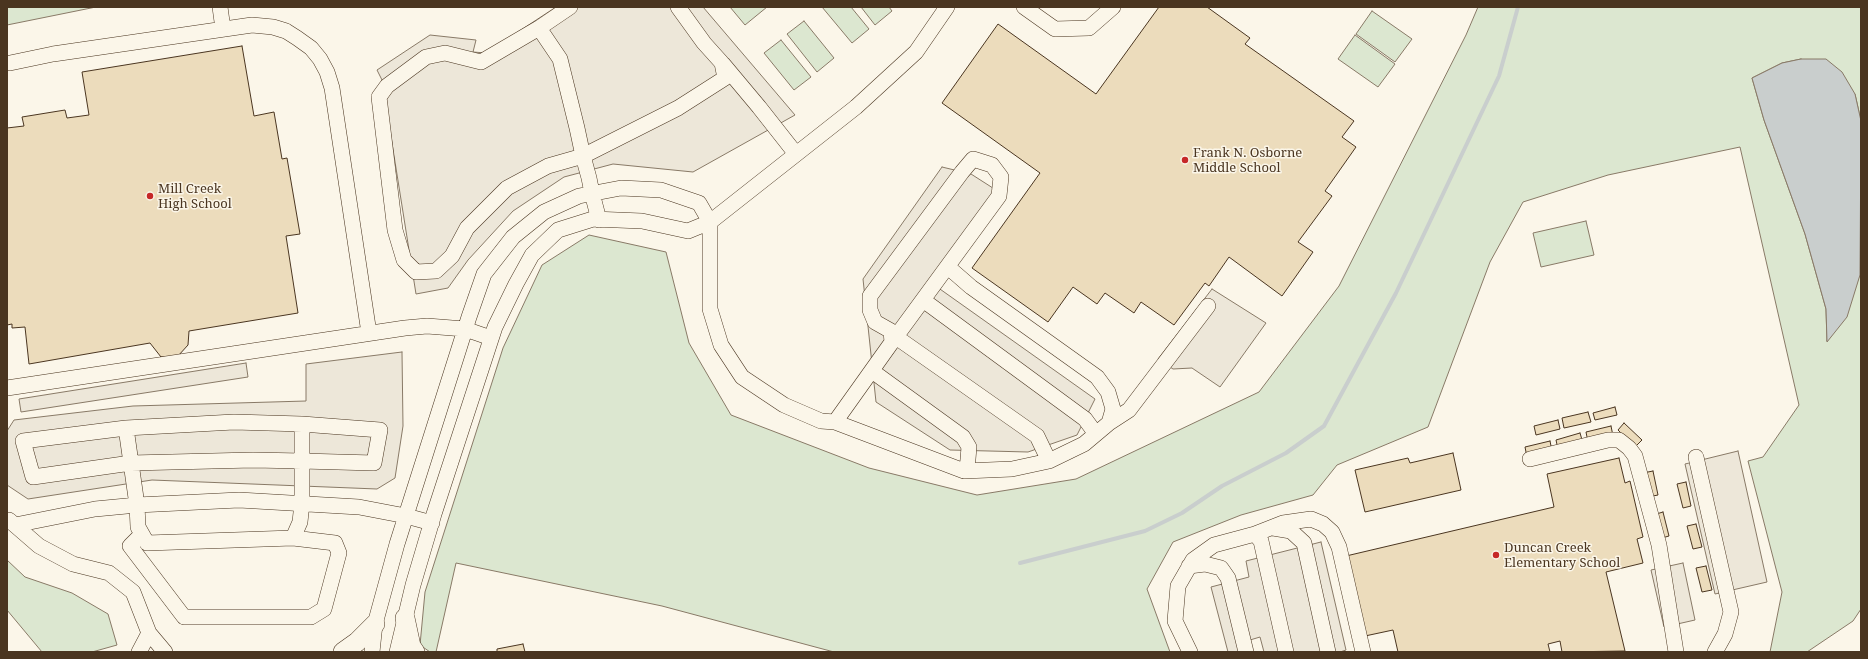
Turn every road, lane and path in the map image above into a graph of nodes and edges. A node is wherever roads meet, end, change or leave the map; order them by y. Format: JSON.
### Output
{"nodes":[{"id":1,"x":220,"y":7,"type":"edge"},
{"id":2,"x":570,"y":7,"type":"edge"},
{"id":3,"x":678,"y":7,"type":"edge"},
{"id":4,"x":947,"y":7,"type":"edge"},
{"id":5,"x":1024,"y":7,"type":"edge"},
{"id":6,"x":1113,"y":7,"type":"edge"},
{"id":7,"x":539,"y":28,"type":"junction"},
{"id":8,"x":223,"y":29,"type":"junction"},
{"id":9,"x":10,"y":63,"type":"dead end"},
{"id":10,"x":722,"y":63,"type":"junction"},
{"id":11,"x":796,"y":154,"type":"junction"},
{"id":12,"x":583,"y":156,"type":"junction"},
{"id":13,"x":592,"y":193,"type":"junction"},
{"id":14,"x":599,"y":220,"type":"junction"},
{"id":15,"x":710,"y":222,"type":"junction"},
{"id":16,"x":948,"y":267,"type":"junction"},
{"id":17,"x":923,"y":300,"type":"junction"},
{"id":18,"x":1208,"y":306,"type":"dead end"},
{"id":19,"x":465,"y":329,"type":"junction"},
{"id":20,"x":369,"y":334,"type":"junction"},
{"id":21,"x":491,"y":338,"type":"junction"},
{"id":22,"x":894,"y":339,"type":"junction"},
{"id":23,"x":872,"y":371,"type":"junction"},
{"id":24,"x":7,"y":388,"type":"edge"},
{"id":25,"x":1111,"y":416,"type":"junction"},
{"id":26,"x":836,"y":422,"type":"junction"},
{"id":27,"x":302,"y":424,"type":"junction"},
{"id":28,"x":126,"y":428,"type":"junction"},
{"id":29,"x":1096,"y":434,"type":"junction"},
{"id":30,"x":1696,"y":457,"type":"dead end"},
{"id":31,"x":1530,"y":459,"type":"dead end"},
{"id":32,"x":302,"y":461,"type":"junction"},
{"id":33,"x":1049,"y":461,"type":"junction"},
{"id":34,"x":131,"y":463,"type":"junction"},
{"id":35,"x":967,"y":471,"type":"junction"},
{"id":36,"x":302,"y":503,"type":"junction"},
{"id":37,"x":137,"y":505,"type":"junction"},
{"id":38,"x":406,"y":516,"type":"junction"},
{"id":39,"x":11,"y":522,"type":"edge"},
{"id":40,"x":432,"y":523,"type":"junction"},
{"id":41,"x":1277,"y":525,"type":"junction"},
{"id":42,"x":142,"y":534,"type":"junction"},
{"id":43,"x":1255,"y":534,"type":"junction"},
{"id":44,"x":293,"y":538,"type":"junction"},
{"id":45,"x":1189,"y":566,"type":"junction"},
{"id":46,"x":405,"y":618,"type":"junction"},
{"id":47,"x":375,"y":624,"type":"junction"},
{"id":48,"x":149,"y":633,"type":"junction"},
{"id":49,"x":139,"y":652,"type":"edge"},
{"id":50,"x":164,"y":652,"type":"edge"},
{"id":51,"x":342,"y":652,"type":"edge"},
{"id":52,"x":372,"y":652,"type":"edge"},
{"id":53,"x":397,"y":652,"type":"edge"},
{"id":54,"x":415,"y":652,"type":"edge"},
{"id":55,"x":1190,"y":652,"type":"edge"},
{"id":56,"x":1246,"y":652,"type":"edge"},
{"id":57,"x":1286,"y":652,"type":"edge"},
{"id":58,"x":1328,"y":652,"type":"edge"},
{"id":59,"x":1363,"y":652,"type":"edge"},
{"id":60,"x":1676,"y":652,"type":"edge"},
{"id":61,"x":1715,"y":652,"type":"edge"}],
"edges":[{"from":1,"to":8,"type":"street"},
{"from":2,"to":7,"type":"street"},
{"from":3,"to":10,"type":"street"},
{"from":4,"to":11,"type":"street"},
{"from":5,"to":6,"type":"street"},
{"from":7,"to":12,"type":"street"},
{"from":7,"to":12,"type":"street"},
{"from":8,"to":9,"type":"street"},
{"from":8,"to":20,"type":"street"},
{"from":10,"to":11,"type":"street"},
{"from":10,"to":12,"type":"street"},
{"from":11,"to":15,"type":"street"},
{"from":12,"to":13,"type":"street"},
{"from":13,"to":14,"type":"street"},
{"from":13,"to":15,"type":"street"},
{"from":13,"to":19,"type":"street"},
{"from":14,"to":15,"type":"street"},
{"from":14,"to":21,"type":"street"},
{"from":15,"to":26,"type":"street"},
{"from":16,"to":17,"type":"street"},
{"from":16,"to":22,"type":"street"},
{"from":16,"to":25,"type":"street"},
{"from":17,"to":22,"type":"street"},
{"from":17,"to":29,"type":"street"},
{"from":18,"to":25,"type":"street"},
{"from":19,"to":20,"type":"street"},
{"from":19,"to":21,"type":"street"},
{"from":19,"to":38,"type":"street"},
{"from":20,"to":24,"type":"street"},
{"from":21,"to":40,"type":"street"},
{"from":22,"to":23,"type":"street"},
{"from":22,"to":33,"type":"street"},
{"from":23,"to":26,"type":"street"},
{"from":23,"to":35,"type":"street"},
{"from":25,"to":29,"type":"street"},
{"from":26,"to":35,"type":"street"},
{"from":27,"to":28,"type":"street"},
{"from":27,"to":32,"type":"street"},
{"from":27,"to":32,"type":"street"},
{"from":28,"to":34,"type":"street"},
{"from":28,"to":34,"type":"street"},
{"from":29,"to":33,"type":"street"},
{"from":30,"to":61,"type":"street"},
{"from":31,"to":60,"type":"street"},
{"from":32,"to":34,"type":"street"},
{"from":32,"to":36,"type":"street"},
{"from":33,"to":35,"type":"street"},
{"from":34,"to":37,"type":"street"},
{"from":36,"to":37,"type":"street"},
{"from":36,"to":38,"type":"street"},
{"from":36,"to":44,"type":"street"},
{"from":37,"to":39,"type":"street"},
{"from":37,"to":42,"type":"street"},
{"from":38,"to":40,"type":"street"},
{"from":38,"to":47,"type":"street"},
{"from":39,"to":48,"type":"street"},
{"from":40,"to":46,"type":"street"},
{"from":41,"to":43,"type":"street"},
{"from":41,"to":58,"type":"street"},
{"from":41,"to":59,"type":"street"},
{"from":42,"to":44,"type":"street"},
{"from":42,"to":44,"type":"street"},
{"from":43,"to":45,"type":"street"},
{"from":43,"to":57,"type":"street"},
{"from":45,"to":55,"type":"street"},
{"from":45,"to":56,"type":"street"},
{"from":46,"to":53,"type":"street"},
{"from":46,"to":54,"type":"main road"},
{"from":47,"to":51,"type":"main road"},
{"from":47,"to":52,"type":"street"},
{"from":48,"to":49,"type":"street"},
{"from":48,"to":50,"type":"street"}]}
